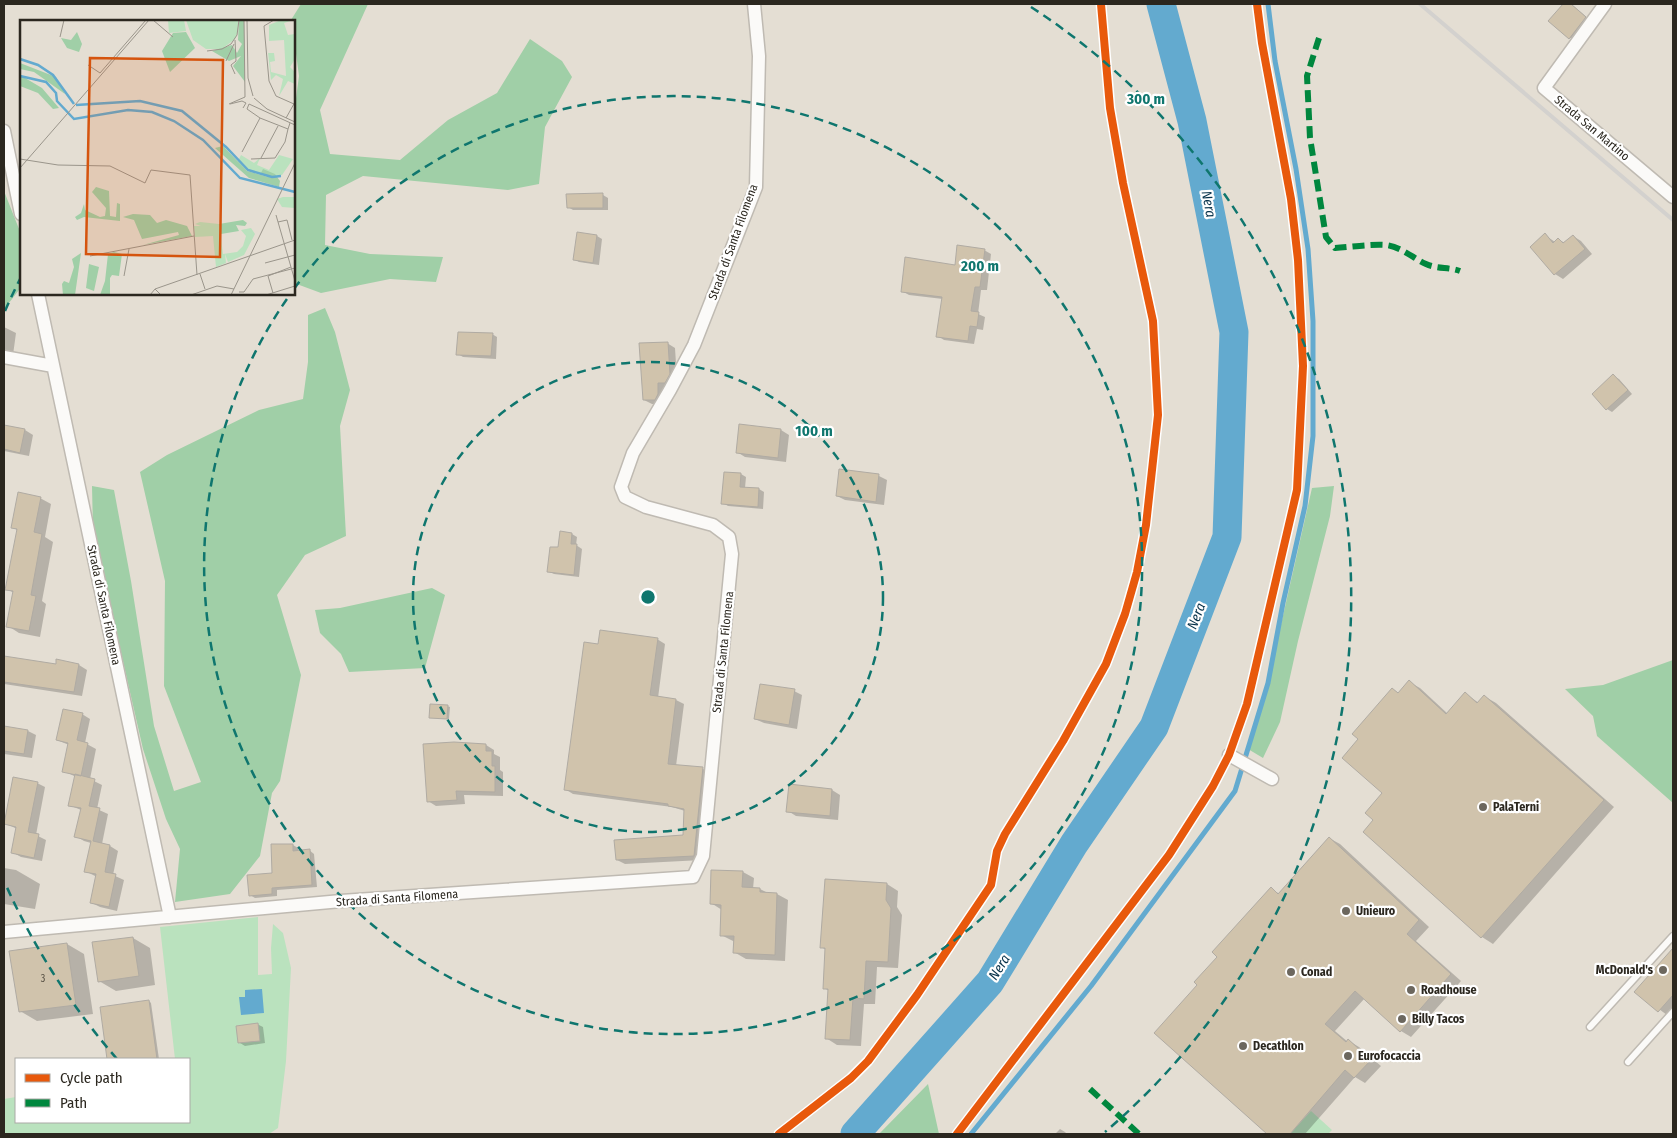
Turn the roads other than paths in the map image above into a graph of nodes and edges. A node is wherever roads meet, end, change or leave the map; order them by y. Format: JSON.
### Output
{"nodes":[{"id":1,"x":754,"y":4,"type":"edge"},
{"id":2,"x":1605,"y":4,"type":"edge"},
{"id":3,"x":4,"y":131,"type":"edge"},
{"id":4,"x":1673,"y":197,"type":"edge"},
{"id":5,"x":20,"y":209,"type":"edge"},
{"id":6,"x":38,"y":295,"type":"edge"},
{"id":7,"x":4,"y":357,"type":"edge"},
{"id":8,"x":53,"y":366,"type":"junction"},
{"id":9,"x":1229,"y":755,"type":"dead end"},
{"id":10,"x":1272,"y":779,"type":"dead end"},
{"id":11,"x":170,"y":917,"type":"junction"},
{"id":12,"x":4,"y":932,"type":"edge"},
{"id":13,"x":1673,"y":936,"type":"edge"},
{"id":14,"x":1673,"y":1012,"type":"edge"},
{"id":15,"x":1590,"y":1027,"type":"dead end"},
{"id":16,"x":1628,"y":1062,"type":"dead end"}],
"edges":[{"from":1,"to":11,"type":"street","name":"Strada di Santa Filomena"},
{"from":2,"to":4,"type":"street","name":"Strada San Martino"},
{"from":3,"to":5,"type":"street"},
{"from":6,"to":8,"type":"street","name":"Strada di Santa Filomena"},
{"from":7,"to":8,"type":"street"},
{"from":8,"to":11,"type":"street","name":"Strada di Santa Filomena"},
{"from":9,"to":10,"type":"street"},
{"from":11,"to":12,"type":"street","name":"Strada di Santa Filomena"},
{"from":13,"to":15,"type":"lane"},
{"from":14,"to":16,"type":"lane"}]}
